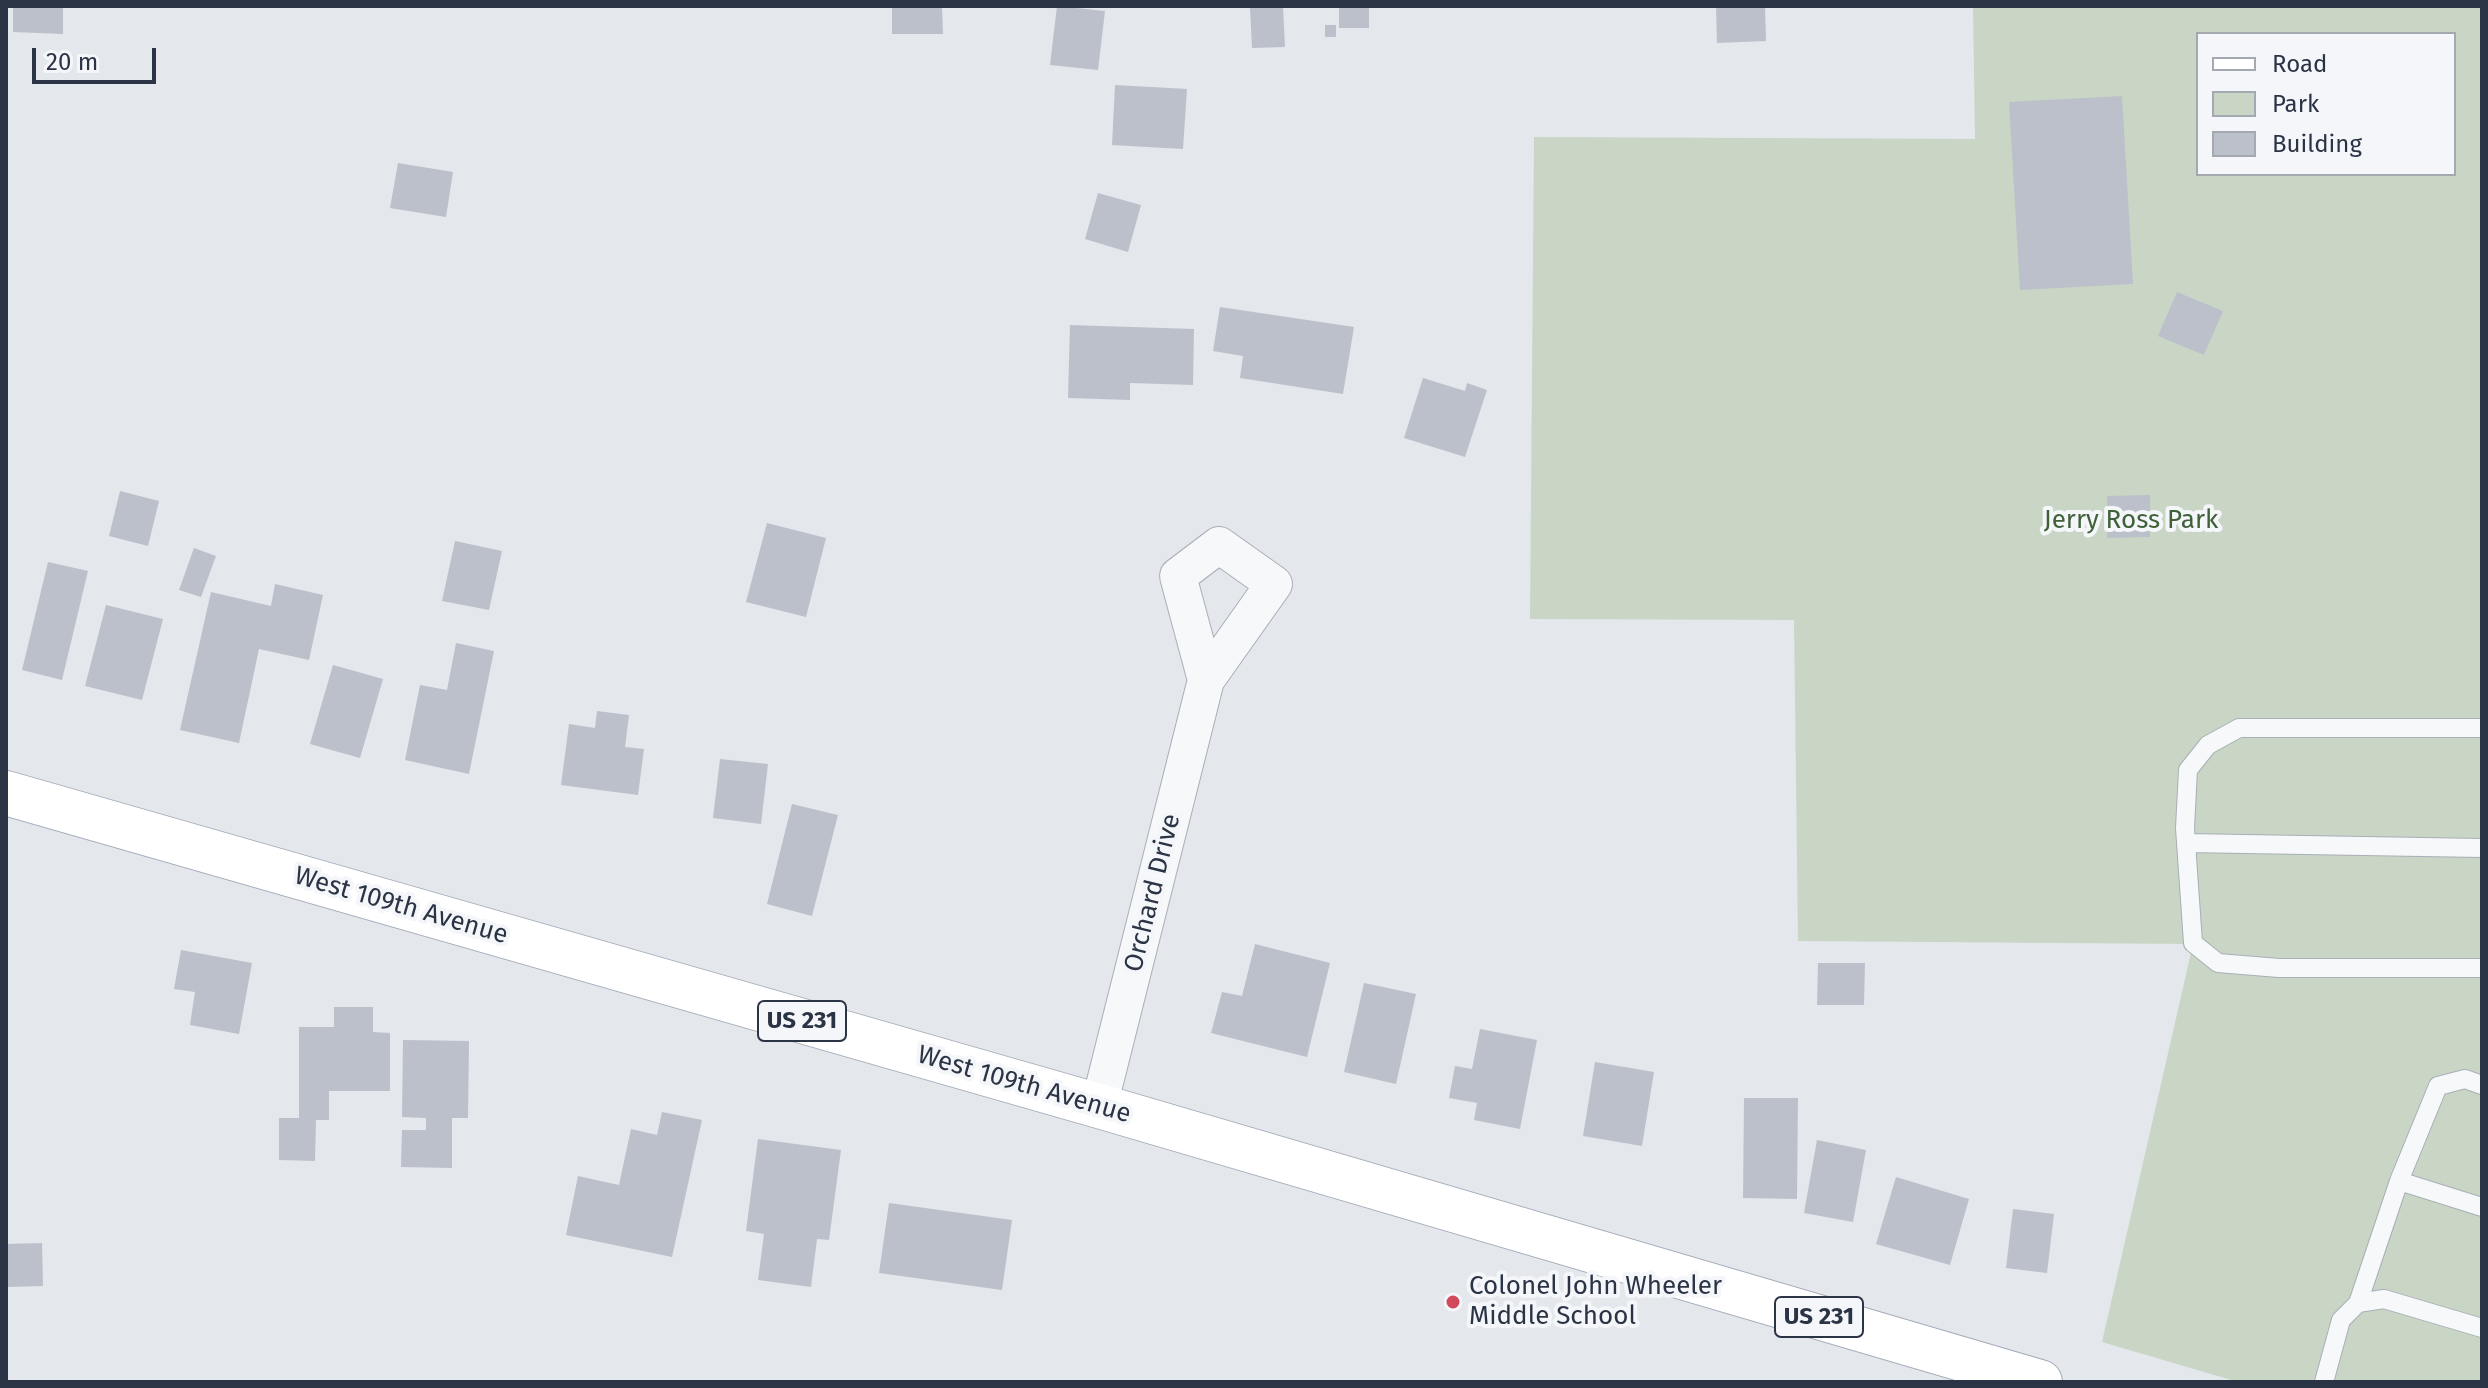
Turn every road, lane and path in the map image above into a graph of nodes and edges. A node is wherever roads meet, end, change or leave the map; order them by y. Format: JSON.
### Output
{"nodes":[{"id":1,"x":1206,"y":680,"type":"dead end"},
{"id":2,"x":2482,"y":728,"type":"edge"},
{"id":3,"x":6,"y":793,"type":"edge"},
{"id":4,"x":2186,"y":843,"type":"junction"},
{"id":5,"x":2482,"y":848,"type":"edge"},
{"id":6,"x":2482,"y":968,"type":"edge"},
{"id":7,"x":2482,"y":1085,"type":"edge"},
{"id":8,"x":1099,"y":1106,"type":"junction"},
{"id":9,"x":2399,"y":1181,"type":"junction"},
{"id":10,"x":2482,"y":1207,"type":"edge"},
{"id":11,"x":2358,"y":1303,"type":"junction"},
{"id":12,"x":2482,"y":1328,"type":"edge"},
{"id":13,"x":2040,"y":1382,"type":"edge"},
{"id":14,"x":2324,"y":1382,"type":"edge"}],
"edges":[{"from":1,"to":8,"type":"street","name":"Orchard Drive"},
{"from":2,"to":4,"type":"lane"},
{"from":3,"to":8,"type":"main road","name":"West 109th Avenue","number":"US 231"},
{"from":4,"to":5,"type":"lane"},
{"from":4,"to":6,"type":"lane"},
{"from":7,"to":9,"type":"lane"},
{"from":8,"to":13,"type":"main road","name":"West 109th Avenue","number":"US 231"},
{"from":9,"to":10,"type":"lane"},
{"from":9,"to":11,"type":"lane"},
{"from":11,"to":12,"type":"lane"},
{"from":11,"to":14,"type":"lane"}]}
